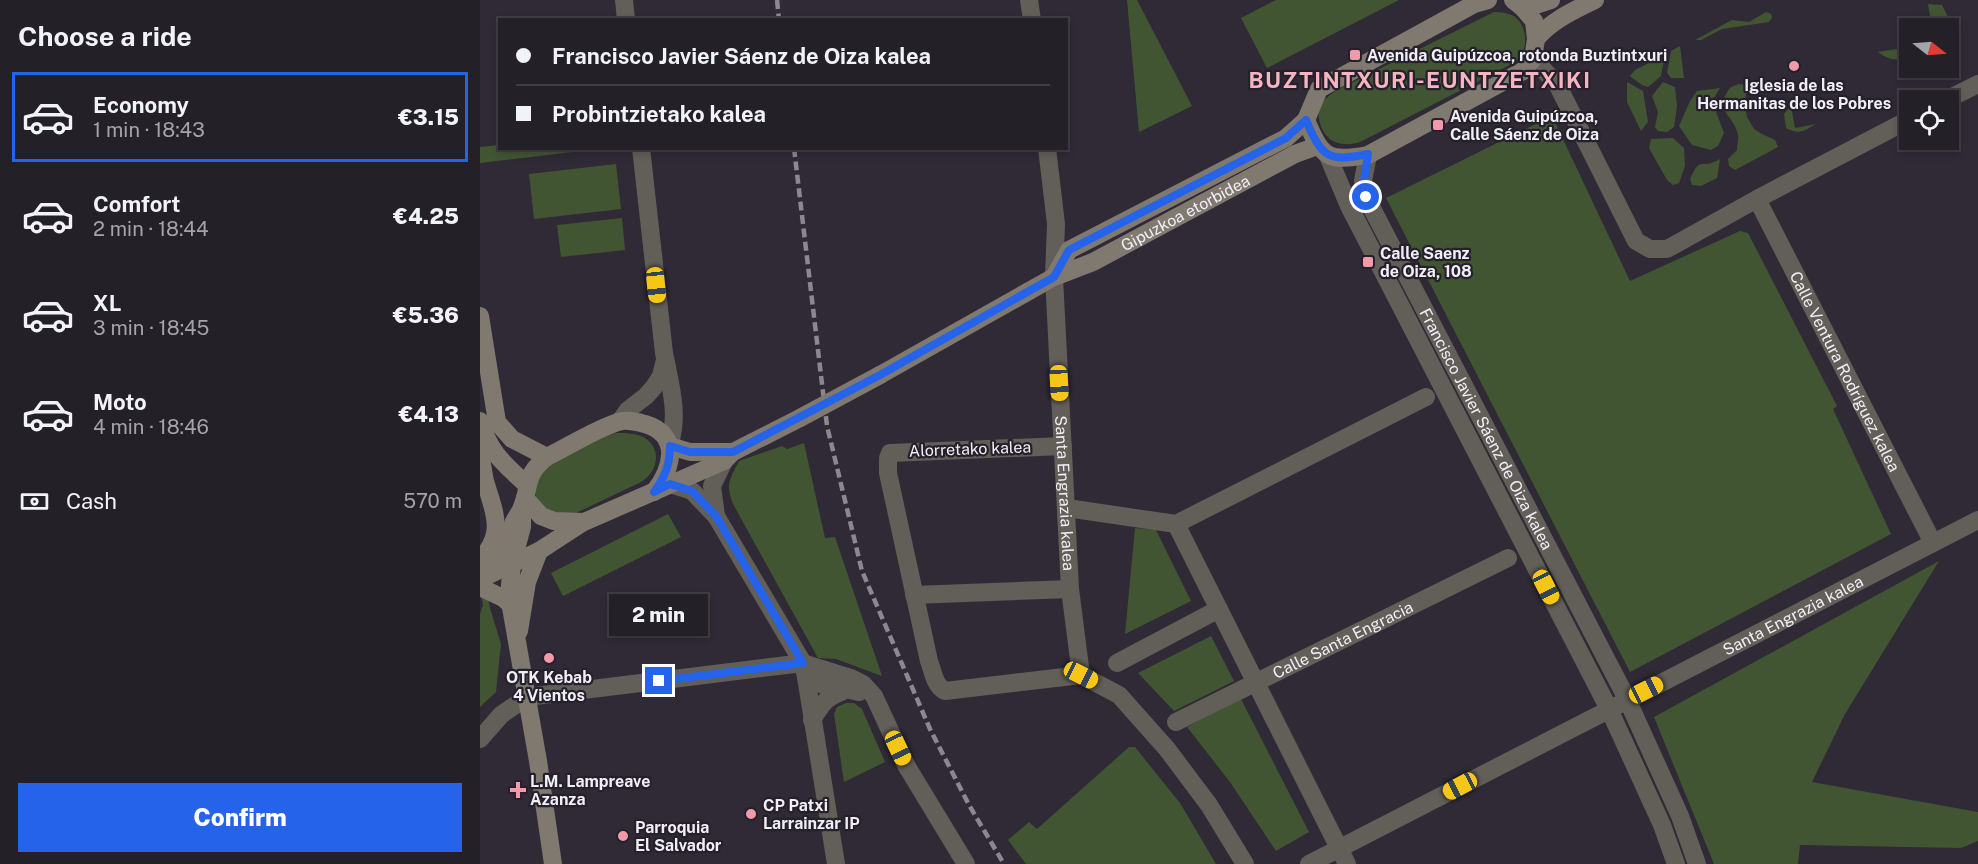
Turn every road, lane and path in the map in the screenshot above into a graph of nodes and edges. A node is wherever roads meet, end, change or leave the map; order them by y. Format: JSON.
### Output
{"nodes":[{"id":1,"x":624,"y":0,"type":"edge"},
{"id":2,"x":1029,"y":0,"type":"edge"},
{"id":3,"x":1551,"y":0,"type":"edge"},
{"id":4,"x":1595,"y":0,"type":"edge"},
{"id":5,"x":1479,"y":1,"type":"edge"},
{"id":6,"x":1518,"y":4,"type":"edge"},
{"id":7,"x":626,"y":18,"type":"edge"},
{"id":8,"x":1032,"y":18,"type":"edge"},
{"id":9,"x":1536,"y":39,"type":"junction"},
{"id":10,"x":1533,"y":59,"type":"junction"},
{"id":11,"x":1978,"y":84,"type":"edge"},
{"id":12,"x":1959,"y":94,"type":"edge"},
{"id":13,"x":1306,"y":120,"type":"junction"},
{"id":14,"x":1899,"y":125,"type":"edge"},
{"id":15,"x":641,"y":150,"type":"edge"},
{"id":16,"x":1047,"y":150,"type":"edge"},
{"id":17,"x":1322,"y":151,"type":"junction"},
{"id":18,"x":1368,"y":154,"type":"junction"},
{"id":19,"x":1757,"y":199,"type":"junction"},
{"id":20,"x":1054,"y":277,"type":"junction"},
{"id":21,"x":480,"y":316,"type":"edge"},
{"id":22,"x":665,"y":360,"type":"junction"},
{"id":23,"x":1426,"y":397,"type":"dead end"},
{"id":24,"x":480,"y":421,"type":"edge"},
{"id":25,"x":620,"y":421,"type":"junction"},
{"id":26,"x":670,"y":445,"type":"junction"},
{"id":27,"x":1063,"y":446,"type":"junction"},
{"id":28,"x":480,"y":453,"type":"edge"},
{"id":29,"x":729,"y":456,"type":"junction"},
{"id":30,"x":547,"y":458,"type":"junction"},
{"id":31,"x":662,"y":488,"type":"junction"},
{"id":32,"x":524,"y":497,"type":"junction"},
{"id":33,"x":1067,"y":508,"type":"junction"},
{"id":34,"x":716,"y":516,"type":"junction"},
{"id":35,"x":1978,"y":520,"type":"edge"},
{"id":36,"x":584,"y":522,"type":"junction"},
{"id":37,"x":1176,"y":524,"type":"junction"},
{"id":38,"x":1933,"y":543,"type":"junction"},
{"id":39,"x":539,"y":551,"type":"junction"},
{"id":40,"x":1508,"y":558,"type":"dead end"},
{"id":41,"x":493,"y":561,"type":"edge"},
{"id":42,"x":480,"y":579,"type":"edge"},
{"id":43,"x":480,"y":587,"type":"edge"},
{"id":44,"x":1070,"y":589,"type":"junction"},
{"id":45,"x":914,"y":595,"type":"junction"},
{"id":46,"x":510,"y":604,"type":"junction"},
{"id":47,"x":1219,"y":609,"type":"junction"},
{"id":48,"x":518,"y":641,"type":"junction"},
{"id":49,"x":1117,"y":663,"type":"dead end"},
{"id":50,"x":805,"y":670,"type":"junction"},
{"id":51,"x":1081,"y":675,"type":"junction"},
{"id":52,"x":1255,"y":681,"type":"junction"},
{"id":53,"x":848,"y":688,"type":"junction"},
{"id":54,"x":874,"y":696,"type":"junction"},
{"id":55,"x":527,"y":697,"type":"junction"},
{"id":56,"x":1627,"y":699,"type":"junction"},
{"id":57,"x":1609,"y":709,"type":"junction"},
{"id":58,"x":812,"y":720,"type":"junction"},
{"id":59,"x":1176,"y":722,"type":"dead end"},
{"id":60,"x":480,"y":739,"type":"edge"},
{"id":61,"x":1343,"y":856,"type":"edge"},
{"id":62,"x":553,"y":864,"type":"edge"},
{"id":63,"x":836,"y":864,"type":"edge"},
{"id":64,"x":966,"y":864,"type":"edge"},
{"id":65,"x":1245,"y":864,"type":"edge"},
{"id":66,"x":1309,"y":864,"type":"edge"},
{"id":67,"x":1676,"y":864,"type":"edge"},
{"id":68,"x":1697,"y":864,"type":"edge"}],
"edges":[{"from":1,"to":7,"type":"street"},
{"from":2,"to":8,"type":"street"},
{"from":3,"to":6,"type":"main road"},
{"from":4,"to":9,"type":"main road"},
{"from":5,"to":13,"type":"main road"},
{"from":6,"to":9,"type":"main road"},
{"from":9,"to":10,"type":"main road"},
{"from":10,"to":18,"type":"main road"},
{"from":10,"to":19,"type":"street"},
{"from":11,"to":12,"type":"street"},
{"from":13,"to":17,"type":"main road"},
{"from":13,"to":20,"type":"main road","name":"Gipuzkoa etorbidea"},
{"from":14,"to":19,"type":"street"},
{"from":15,"to":22,"type":"street"},
{"from":16,"to":20,"type":"street","name":"Santa Engrazia kalea"},
{"from":17,"to":18,"type":"main road"},
{"from":17,"to":20,"type":"main road","name":"Gipuzkoa etorbidea"},
{"from":17,"to":57,"type":"street","name":"Francisco Javier Sáenz de Oiza kalea"},
{"from":18,"to":56,"type":"street","name":"Francisco Javier Sáenz de Oiza kalea"},
{"from":19,"to":38,"type":"street","name":"Calle Ventura Rodríguez kalea"},
{"from":20,"to":27,"type":"street","name":"Santa Engrazia kalea"},
{"from":20,"to":29,"type":"main road","name":"Gipuzkoa etorbidea","bridge":true},
{"from":21,"to":30,"type":"main road"},
{"from":22,"to":25,"type":"street"},
{"from":22,"to":26,"type":"street"},
{"from":23,"to":37,"type":"street"},
{"from":24,"to":32,"type":"main road"},
{"from":25,"to":26,"type":"main road"},
{"from":25,"to":30,"type":"main road"},
{"from":26,"to":29,"type":"main road","name":"Gipuzkoa etorbidea"},
{"from":26,"to":31,"type":"main road"},
{"from":27,"to":33,"type":"street","name":"Santa Engrazia kalea"},
{"from":27,"to":45,"type":"street","name":"Alorretako kalea"},
{"from":28,"to":41,"type":"main road"},
{"from":29,"to":31,"type":"main road","name":"Gipuzkoa etorbidea"},
{"from":29,"to":34,"type":"street"},
{"from":30,"to":32,"type":"main road"},
{"from":31,"to":34,"type":"street"},
{"from":31,"to":36,"type":"main road","name":"Gipuzkoa etorbidea"},
{"from":32,"to":36,"type":"main road"},
{"from":32,"to":41,"type":"main road"},
{"from":33,"to":37,"type":"street"},
{"from":33,"to":44,"type":"street","name":"Santa Engrazia kalea"},
{"from":34,"to":50,"type":"street"},
{"from":35,"to":38,"type":"street","name":"Santa Engrazia kalea"},
{"from":36,"to":39,"type":"main road"},
{"from":37,"to":47,"type":"street"},
{"from":38,"to":56,"type":"street","name":"Santa Engrazia kalea"},
{"from":39,"to":41,"type":"main road"},
{"from":39,"to":48,"type":"main road"},
{"from":40,"to":52,"type":"street","name":"Calle Santa Engracia"},
{"from":41,"to":42,"type":"main road"},
{"from":41,"to":46,"type":"main road"},
{"from":43,"to":46,"type":"main road"},
{"from":44,"to":45,"type":"street"},
{"from":44,"to":51,"type":"street","name":"Santa Engrazia kalea"},
{"from":45,"to":51,"type":"street"},
{"from":46,"to":48,"type":"main road"},
{"from":47,"to":49,"type":"street"},
{"from":47,"to":52,"type":"street"},
{"from":48,"to":55,"type":"main road"},
{"from":50,"to":53,"type":"street"},
{"from":50,"to":54,"type":"street"},
{"from":50,"to":55,"type":"street"},
{"from":50,"to":58,"type":"street"},
{"from":51,"to":65,"type":"street"},
{"from":52,"to":59,"type":"street","name":"Calle Santa Engracia"},
{"from":52,"to":61,"type":"street"},
{"from":53,"to":54,"type":"street"},
{"from":53,"to":58,"type":"street"},
{"from":54,"to":64,"type":"street"},
{"from":55,"to":60,"type":"street"},
{"from":55,"to":62,"type":"main road"},
{"from":56,"to":57,"type":"street","name":"Santa Engrazia kalea"},
{"from":56,"to":68,"type":"street","name":"Francisco Javier Sáenz de Oiza kalea"},
{"from":57,"to":61,"type":"street"},
{"from":57,"to":67,"type":"street","name":"Francisco Javier Sáenz de Oiza kalea"},
{"from":58,"to":63,"type":"street"},
{"from":61,"to":66,"type":"street"}]}
